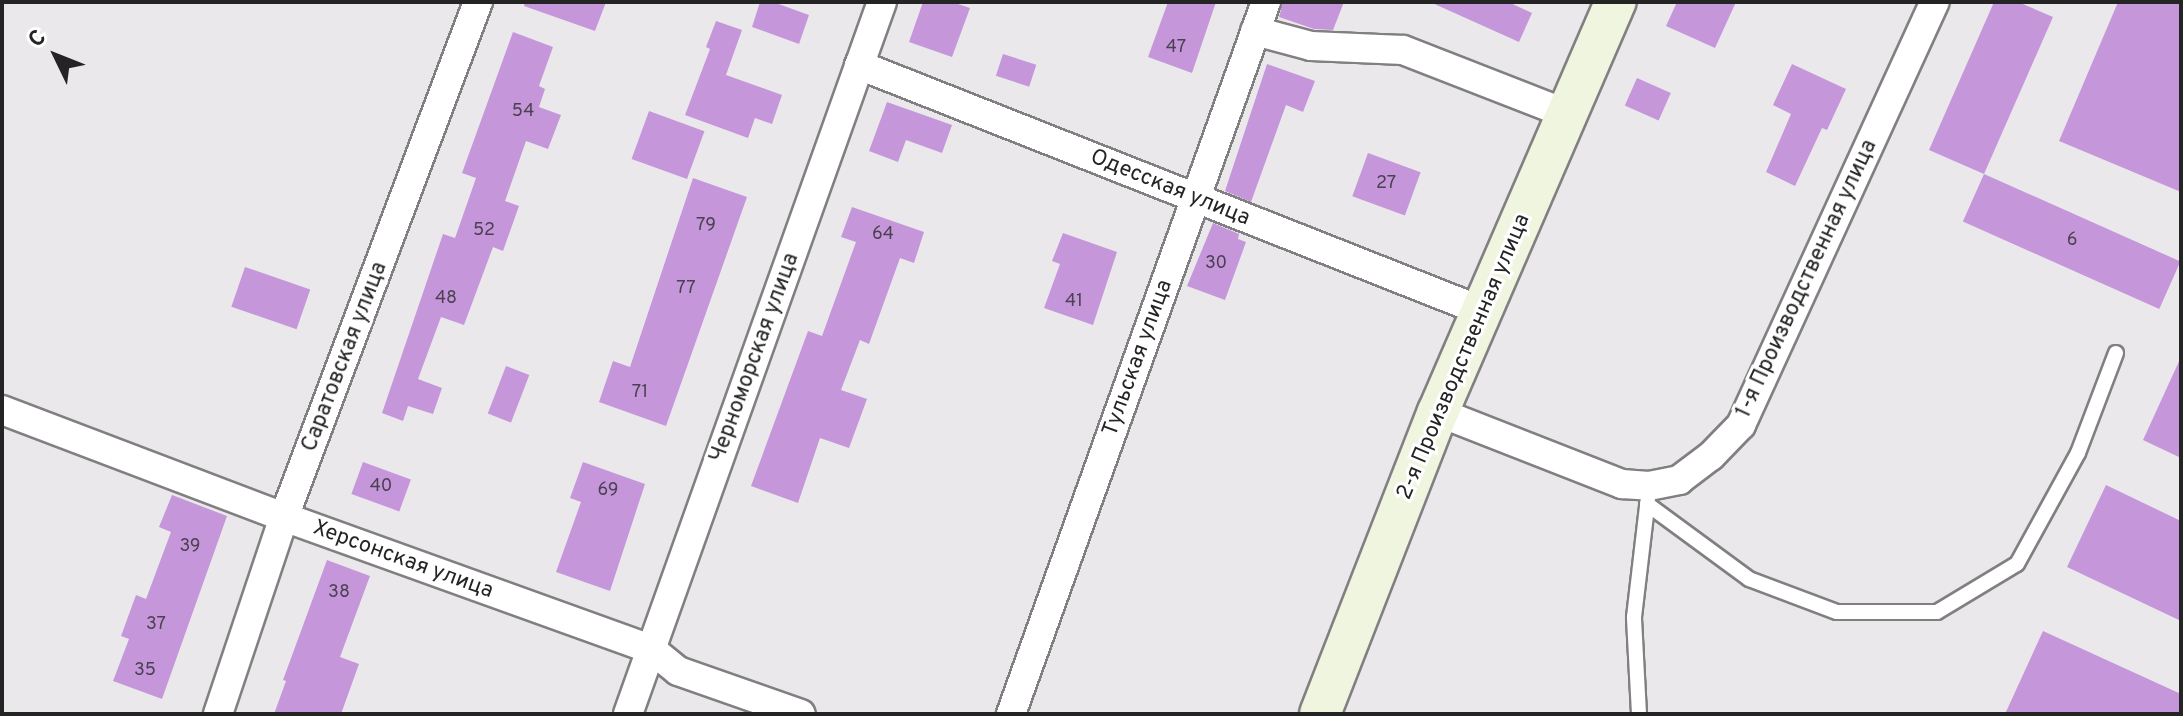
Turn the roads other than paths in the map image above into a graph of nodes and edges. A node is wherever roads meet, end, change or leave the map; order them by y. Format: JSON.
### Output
{"nodes":[{"id":1,"x":478,"y":2,"type":"edge"},
{"id":2,"x":1266,"y":2,"type":"edge"},
{"id":3,"x":1615,"y":2,"type":"edge"},
{"id":4,"x":1935,"y":2,"type":"edge"},
{"id":5,"x":880,"y":3,"type":"edge"},
{"id":6,"x":1255,"y":31,"type":"junction"},
{"id":7,"x":859,"y":65,"type":"junction"},
{"id":8,"x":1567,"y":114,"type":"junction"},
{"id":9,"x":1195,"y":198,"type":"junction"},
{"id":10,"x":1482,"y":311,"type":"junction"},
{"id":11,"x":2116,"y":353,"type":"dead end"},
{"id":12,"x":2,"y":410,"type":"edge"},
{"id":13,"x":1438,"y":412,"type":"junction"},
{"id":14,"x":1648,"y":495,"type":"junction"},
{"id":15,"x":284,"y":517,"type":"junction"},
{"id":16,"x":651,"y":649,"type":"junction"},
{"id":17,"x":218,"y":714,"type":"edge"},
{"id":18,"x":628,"y":714,"type":"edge"},
{"id":19,"x":801,"y":714,"type":"edge"},
{"id":20,"x":1011,"y":714,"type":"edge"},
{"id":21,"x":1320,"y":714,"type":"edge"},
{"id":22,"x":1639,"y":714,"type":"edge"}],
"edges":[{"from":1,"to":15,"type":"street","name":"Саратовская улица"},
{"from":2,"to":6,"type":"street","name":"Тульская улица"},
{"from":3,"to":8,"type":"street","name":"2-я Производственная улица"},
{"from":4,"to":14,"type":"street","name":"1-я Производственная улица"},
{"from":5,"to":7,"type":"street","name":"Черноморская улица"},
{"from":6,"to":8,"type":"street"},
{"from":6,"to":9,"type":"street","name":"Тульская улица"},
{"from":7,"to":9,"type":"street","name":"Одесская улица"},
{"from":7,"to":16,"type":"street","name":"Черноморская улица"},
{"from":8,"to":10,"type":"street","name":"2-я Производственная улица"},
{"from":9,"to":10,"type":"street","name":"Одесская улица"},
{"from":9,"to":20,"type":"street","name":"Тульская улица"},
{"from":10,"to":13,"type":"street","name":"2-я Производственная улица"},
{"from":11,"to":14,"type":"lane"},
{"from":12,"to":15,"type":"street","name":"Херсонская улица"},
{"from":13,"to":14,"type":"street","name":"1-я Производственная улица"},
{"from":13,"to":21,"type":"street","name":"2-я Производственная улица"},
{"from":14,"to":22,"type":"lane"},
{"from":15,"to":16,"type":"street","name":"Херсонская улица"},
{"from":15,"to":17,"type":"street","name":"Саратовская улица"},
{"from":16,"to":18,"type":"street","name":"Черноморская улица"},
{"from":16,"to":19,"type":"street","name":"Херсонская улица"}]}
